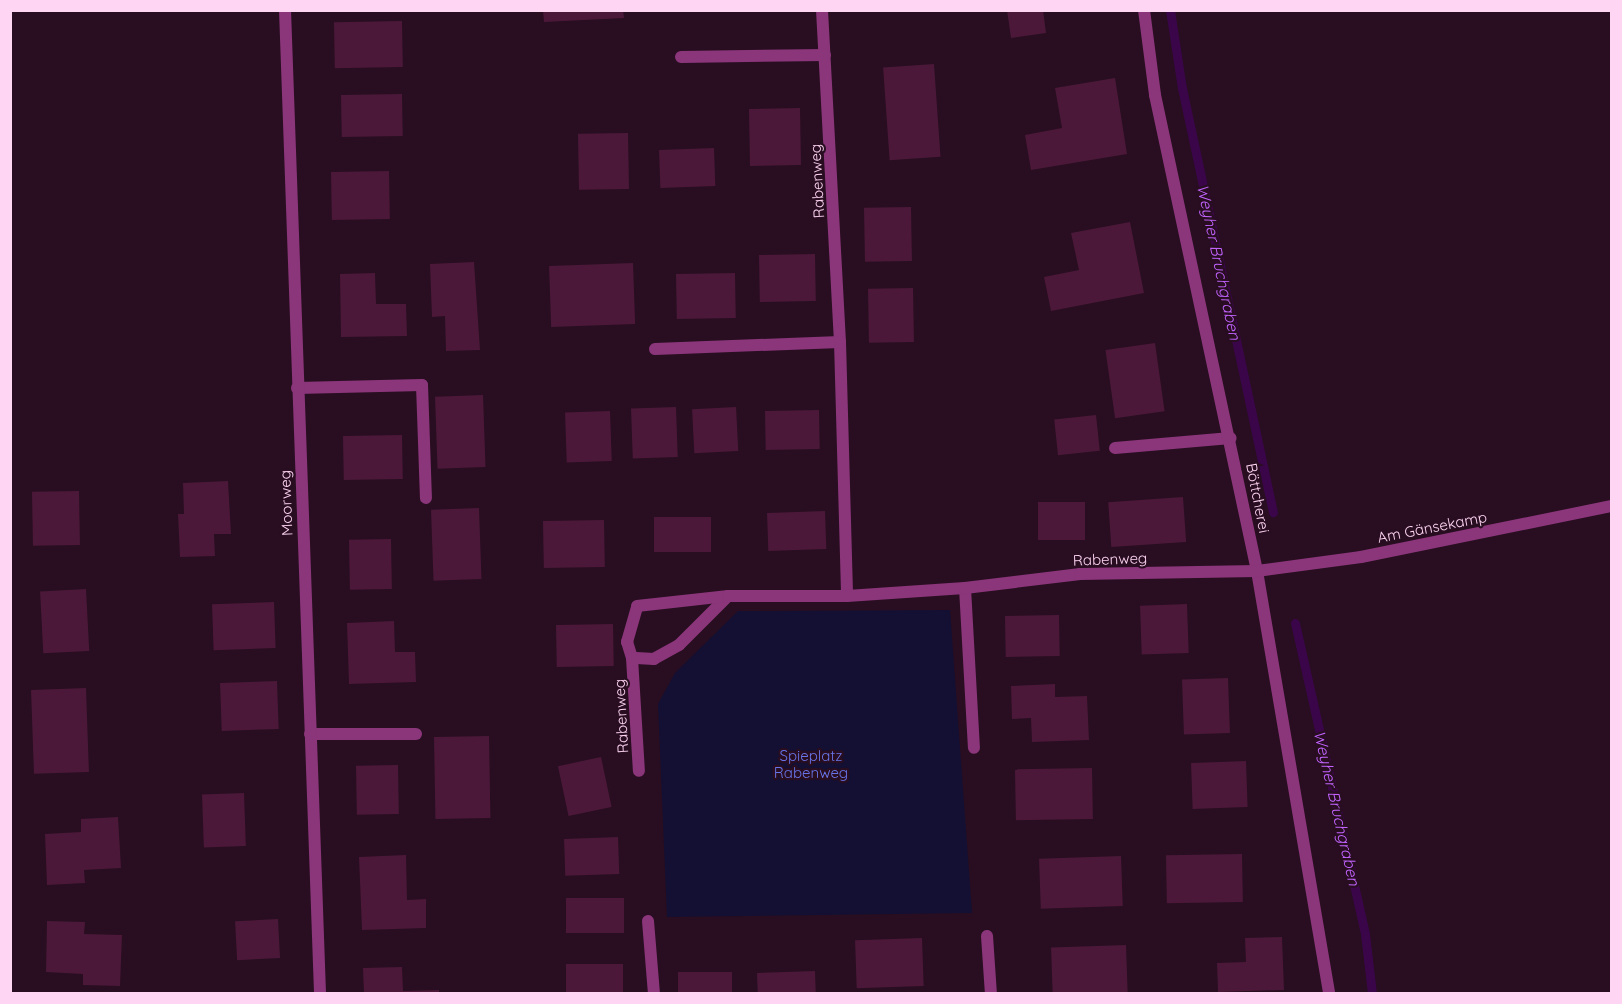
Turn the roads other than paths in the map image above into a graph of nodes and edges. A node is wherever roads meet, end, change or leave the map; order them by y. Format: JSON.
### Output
{"nodes":[{"id":1,"x":285,"y":10,"type":"edge"},
{"id":2,"x":822,"y":10,"type":"edge"},
{"id":3,"x":1144,"y":10,"type":"edge"},
{"id":4,"x":825,"y":55,"type":"junction"},
{"id":5,"x":681,"y":57,"type":"dead end"},
{"id":6,"x":840,"y":342,"type":"junction"},
{"id":7,"x":655,"y":349,"type":"dead end"},
{"id":8,"x":297,"y":388,"type":"junction"},
{"id":9,"x":1231,"y":438,"type":"junction"},
{"id":10,"x":1115,"y":447,"type":"dead end"},
{"id":11,"x":426,"y":498,"type":"dead end"},
{"id":12,"x":1611,"y":506,"type":"edge"},
{"id":13,"x":1257,"y":571,"type":"junction"},
{"id":14,"x":965,"y":588,"type":"junction"},
{"id":15,"x":728,"y":596,"type":"junction"},
{"id":16,"x":847,"y":596,"type":"junction"},
{"id":17,"x":632,"y":658,"type":"junction"},
{"id":18,"x":310,"y":734,"type":"junction"},
{"id":19,"x":416,"y":734,"type":"dead end"},
{"id":20,"x":974,"y":748,"type":"dead end"},
{"id":21,"x":639,"y":771,"type":"dead end"},
{"id":22,"x":648,"y":921,"type":"dead end"},
{"id":23,"x":987,"y":936,"type":"dead end"},
{"id":24,"x":320,"y":993,"type":"edge"},
{"id":25,"x":654,"y":993,"type":"edge"},
{"id":26,"x":991,"y":993,"type":"edge"},
{"id":27,"x":1329,"y":993,"type":"edge"}],
"edges":[{"from":1,"to":8,"type":"street","name":"Moorweg"},
{"from":2,"to":4,"type":"street","name":"Rabenweg"},
{"from":3,"to":9,"type":"street","name":"Böttcherei"},
{"from":4,"to":5,"type":"street"},
{"from":4,"to":6,"type":"street","name":"Rabenweg"},
{"from":6,"to":7,"type":"street"},
{"from":6,"to":16,"type":"street","name":"Rabenweg"},
{"from":8,"to":11,"type":"street"},
{"from":8,"to":18,"type":"street","name":"Moorweg"},
{"from":9,"to":10,"type":"street"},
{"from":9,"to":13,"type":"street","name":"Böttcherei"},
{"from":12,"to":13,"type":"street","name":"Am Gänsekamp"},
{"from":13,"to":14,"type":"street","name":"Rabenweg"},
{"from":13,"to":27,"type":"street","name":"Böttcherei"},
{"from":14,"to":16,"type":"street","name":"Rabenweg"},
{"from":14,"to":20,"type":"street"},
{"from":15,"to":16,"type":"street","name":"Rabenweg"},
{"from":15,"to":17,"type":"street","name":"Rabenweg"},
{"from":15,"to":17,"type":"street","name":"Rabenweg"},
{"from":17,"to":21,"type":"street","name":"Rabenweg"},
{"from":18,"to":19,"type":"street"},
{"from":18,"to":24,"type":"street","name":"Moorweg"},
{"from":22,"to":25,"type":"street"},
{"from":23,"to":26,"type":"street"}]}
